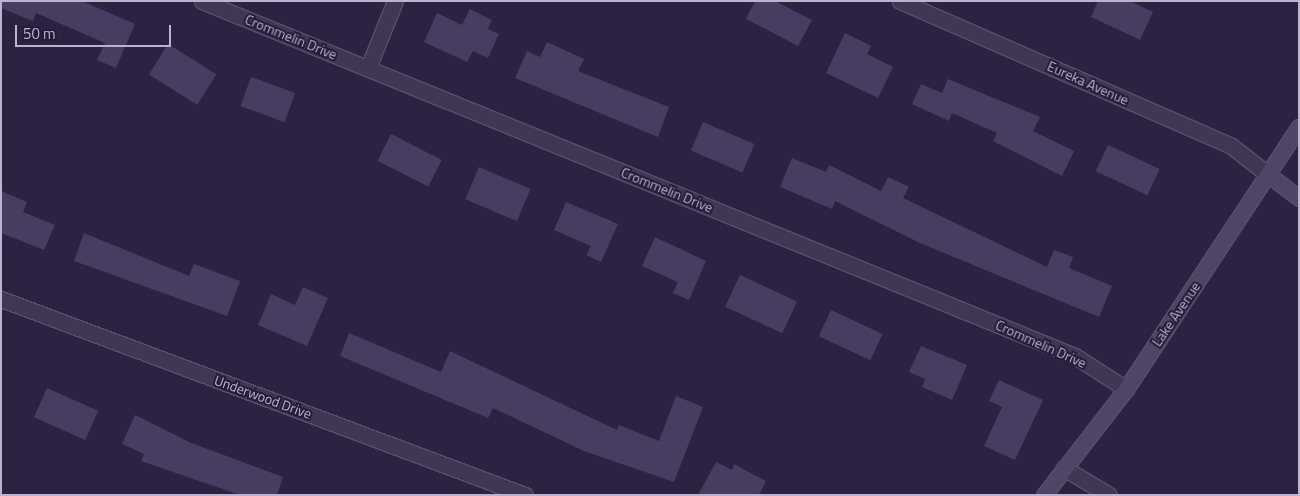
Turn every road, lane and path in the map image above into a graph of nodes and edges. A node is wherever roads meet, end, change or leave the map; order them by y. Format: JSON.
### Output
{"nodes":[{"id":1,"x":202,"y":1,"type":"edge"},
{"id":2,"x":395,"y":1,"type":"edge"},
{"id":3,"x":900,"y":1,"type":"edge"},
{"id":4,"x":368,"y":68,"type":"junction"},
{"id":5,"x":1299,"y":127,"type":"edge"},
{"id":6,"x":1270,"y":176,"type":"junction"},
{"id":7,"x":1299,"y":198,"type":"edge"},
{"id":8,"x":1,"y":299,"type":"edge"},
{"id":9,"x":1126,"y":389,"type":"junction"},
{"id":10,"x":1064,"y":468,"type":"junction"},
{"id":11,"x":525,"y":495,"type":"edge"},
{"id":12,"x":1044,"y":495,"type":"edge"},
{"id":13,"x":1109,"y":495,"type":"edge"}],
"edges":[{"from":1,"to":4,"type":"street","name":"Crommelin Drive"},
{"from":2,"to":4,"type":"street"},
{"from":3,"to":6,"type":"street","name":"Eureka Avenue"},
{"from":4,"to":9,"type":"street","name":"Crommelin Drive"},
{"from":5,"to":6,"type":"main road","name":"Lake Avenue"},
{"from":6,"to":7,"type":"main road"},
{"from":6,"to":9,"type":"main road","name":"Lake Avenue"},
{"from":8,"to":11,"type":"street","name":"Underwood Drive"},
{"from":9,"to":10,"type":"main road","name":"Lake Avenue"},
{"from":10,"to":12,"type":"main road","name":"Lake Avenue"},
{"from":10,"to":13,"type":"street"}]}
